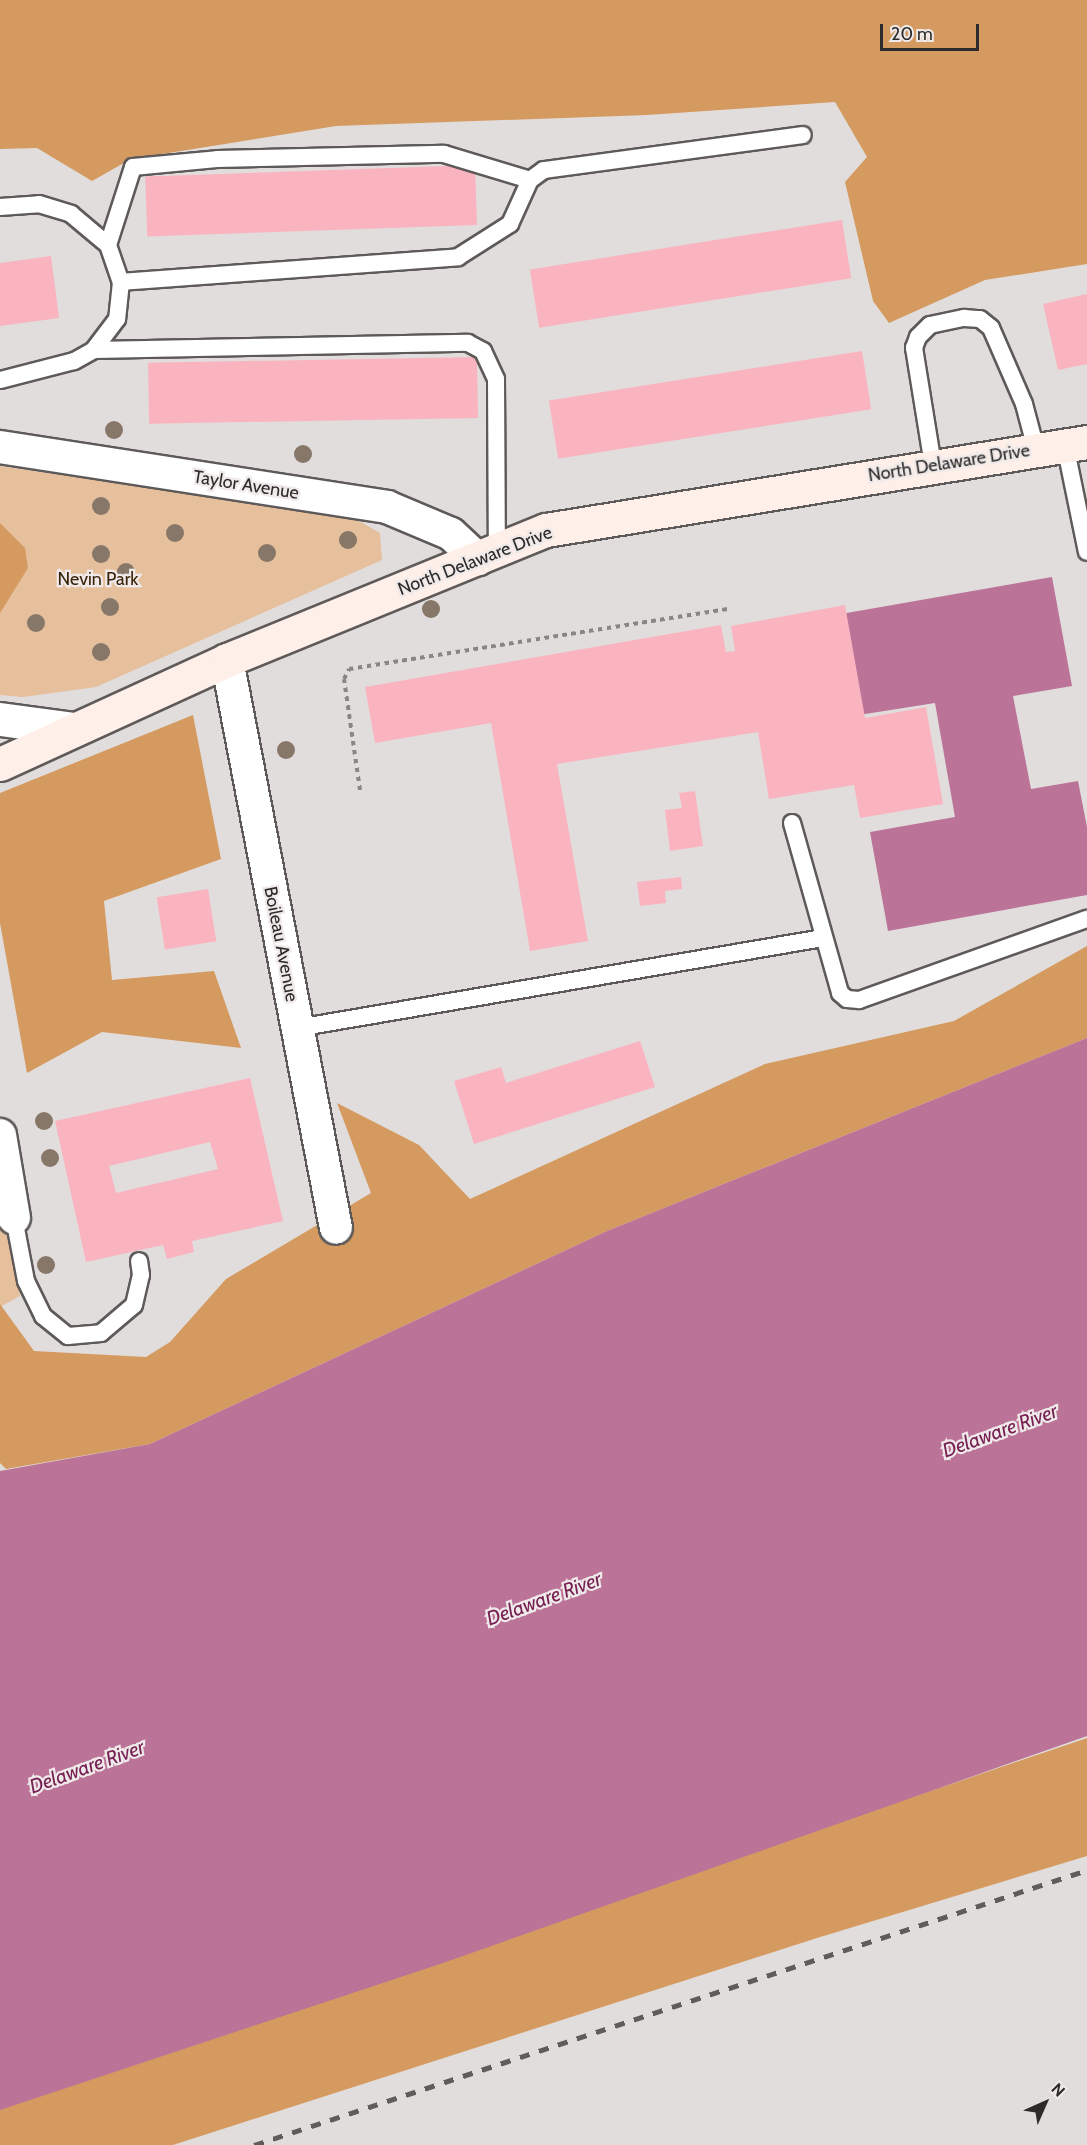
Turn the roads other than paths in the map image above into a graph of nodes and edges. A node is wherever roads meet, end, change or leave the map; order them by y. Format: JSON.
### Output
{"nodes":[{"id":1,"x":803,"y":135,"type":"dead end"},
{"id":2,"x":530,"y":180,"type":"junction"},
{"id":3,"x":0,"y":207,"type":"edge"},
{"id":4,"x":108,"y":245,"type":"junction"},
{"id":5,"x":121,"y":282,"type":"junction"},
{"id":6,"x":94,"y":350,"type":"junction"},
{"id":7,"x":0,"y":380,"type":"edge"},
{"id":8,"x":1063,"y":445,"type":"edge"},
{"id":9,"x":0,"y":447,"type":"edge"},
{"id":10,"x":933,"y":465,"type":"junction"},
{"id":11,"x":1087,"y":552,"type":"edge"},
{"id":12,"x":487,"y":555,"type":"junction"},
{"id":13,"x":227,"y":660,"type":"junction"},
{"id":14,"x":0,"y":719,"type":"edge"},
{"id":15,"x":74,"y":729,"type":"junction"},
{"id":16,"x":0,"y":764,"type":"edge"},
{"id":17,"x":792,"y":823,"type":"dead end"},
{"id":18,"x":1087,"y":919,"type":"edge"},
{"id":19,"x":823,"y":938,"type":"junction"},
{"id":20,"x":297,"y":1028,"type":"junction"},
{"id":21,"x":0,"y":1135,"type":"edge"},
{"id":22,"x":14,"y":1218,"type":"joint"},
{"id":23,"x":336,"y":1227,"type":"dead end"},
{"id":24,"x":139,"y":1261,"type":"dead end"}],
"edges":[{"from":1,"to":2,"type":"lane"},
{"from":2,"to":4,"type":"lane"},
{"from":2,"to":5,"type":"lane"},
{"from":3,"to":4,"type":"lane"},
{"from":4,"to":5,"type":"lane"},
{"from":5,"to":6,"type":"lane"},
{"from":6,"to":7,"type":"lane"},
{"from":6,"to":12,"type":"lane"},
{"from":8,"to":10,"type":"main road","name":"North Delaware Drive"},
{"from":8,"to":10,"type":"lane"},
{"from":8,"to":11,"type":"lane"},
{"from":9,"to":12,"type":"street","name":"Taylor Avenue"},
{"from":10,"to":12,"type":"main road","name":"North Delaware Drive"},
{"from":12,"to":13,"type":"main road","name":"North Delaware Drive"},
{"from":13,"to":15,"type":"main road","name":"North Delaware Drive"},
{"from":13,"to":20,"type":"street","name":"Boileau Avenue"},
{"from":14,"to":15,"type":"street"},
{"from":15,"to":16,"type":"main road","name":"North Delaware Drive"},
{"from":17,"to":19,"type":"lane"},
{"from":18,"to":19,"type":"lane"},
{"from":19,"to":20,"type":"lane"},
{"from":20,"to":23,"type":"street","name":"Boileau Avenue"},
{"from":21,"to":22,"type":"street"},
{"from":22,"to":24,"type":"lane"}]}
